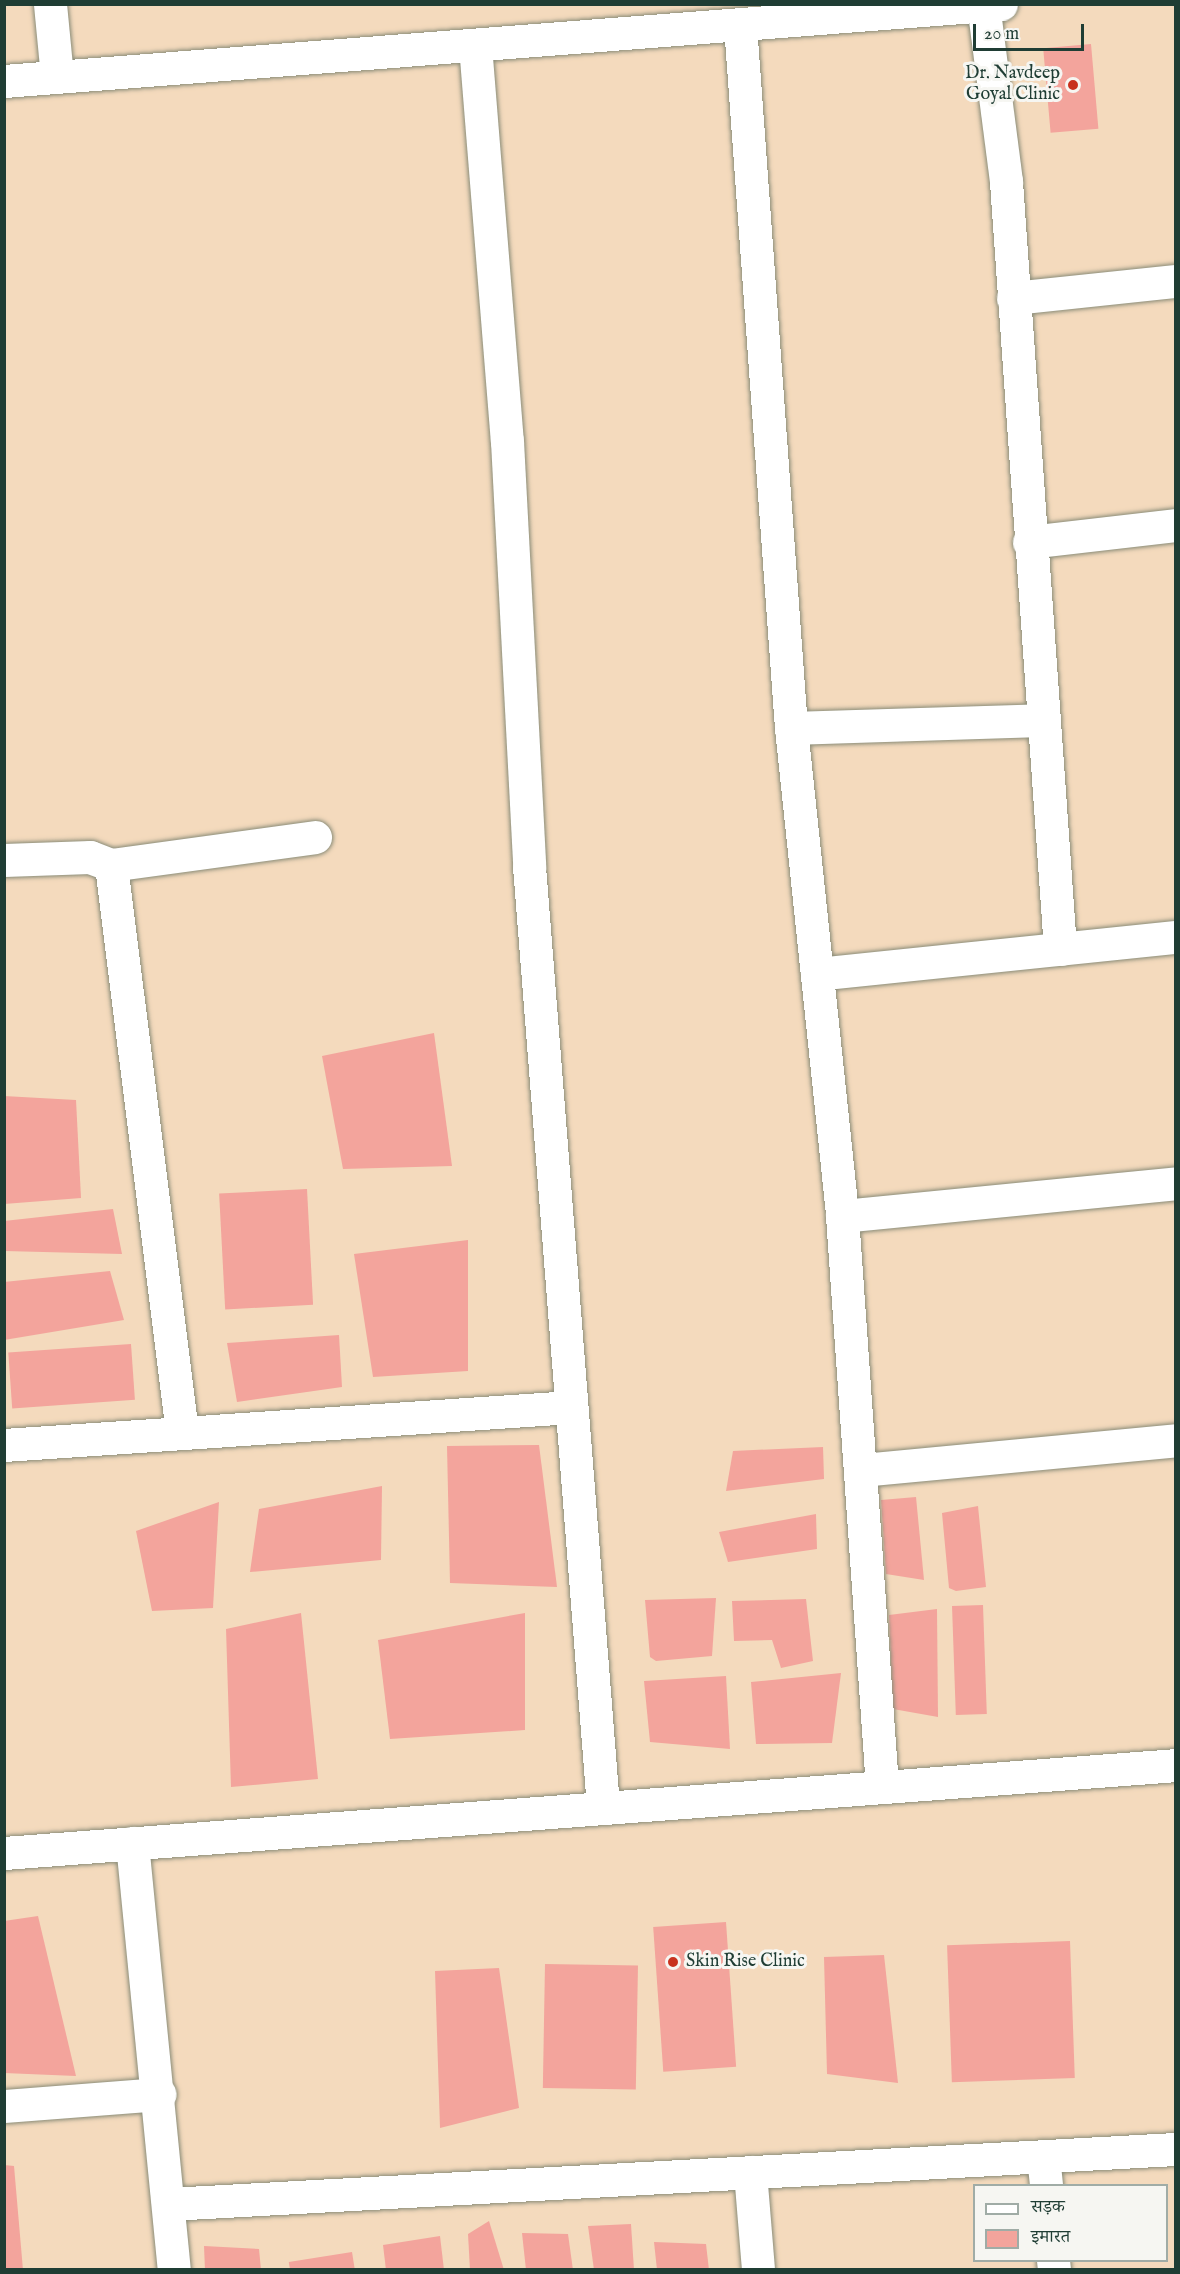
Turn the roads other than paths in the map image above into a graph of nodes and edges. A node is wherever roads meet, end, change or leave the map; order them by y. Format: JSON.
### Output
{"nodes":[{"id":1,"x":50,"y":4,"type":"edge"},
{"id":2,"x":989,"y":5,"type":"edge"},
{"id":3,"x":684,"y":16,"type":"edge"},
{"id":4,"x":740,"y":25,"type":"junction"},
{"id":5,"x":475,"y":45,"type":"junction"},
{"id":6,"x":57,"y":77,"type":"junction"},
{"id":7,"x":4,"y":81,"type":"edge"},
{"id":8,"x":1176,"y":281,"type":"edge"},
{"id":9,"x":1013,"y":298,"type":"junction"},
{"id":10,"x":1176,"y":525,"type":"edge"},
{"id":11,"x":1029,"y":542,"type":"junction"},
{"id":12,"x":1041,"y":720,"type":"junction"},
{"id":13,"x":791,"y":728,"type":"junction"},
{"id":14,"x":315,"y":837,"type":"dead end"},
{"id":15,"x":4,"y":860,"type":"edge"},
{"id":16,"x":111,"y":865,"type":"junction"},
{"id":17,"x":1176,"y":937,"type":"edge"},
{"id":18,"x":1059,"y":949,"type":"junction"},
{"id":19,"x":817,"y":974,"type":"junction"},
{"id":20,"x":1176,"y":1183,"type":"edge"},
{"id":21,"x":842,"y":1216,"type":"junction"},
{"id":22,"x":571,"y":1407,"type":"junction"},
{"id":23,"x":182,"y":1433,"type":"junction"},
{"id":24,"x":1176,"y":1440,"type":"edge"},
{"id":25,"x":4,"y":1445,"type":"edge"},
{"id":26,"x":861,"y":1470,"type":"junction"},
{"id":27,"x":1176,"y":1765,"type":"edge"},
{"id":28,"x":882,"y":1787,"type":"junction"},
{"id":29,"x":603,"y":1808,"type":"junction"},
{"id":30,"x":132,"y":1843,"type":"junction"},
{"id":31,"x":4,"y":1853,"type":"edge"},
{"id":32,"x":160,"y":2094,"type":"junction"},
{"id":33,"x":4,"y":2106,"type":"edge"},
{"id":34,"x":1176,"y":2148,"type":"edge"},
{"id":35,"x":1044,"y":2171,"type":"edge"},
{"id":36,"x":750,"y":2172,"type":"junction"},
{"id":37,"x":169,"y":2204,"type":"junction"},
{"id":38,"x":174,"y":2270,"type":"edge"},
{"id":39,"x":758,"y":2270,"type":"edge"}],
"edges":[{"from":1,"to":6,"type":"street"},
{"from":2,"to":4,"type":"street"},
{"from":2,"to":9,"type":"street"},
{"from":3,"to":4,"type":"street"},
{"from":3,"to":5,"type":"street"},
{"from":4,"to":13,"type":"street"},
{"from":5,"to":6,"type":"street"},
{"from":5,"to":22,"type":"street"},
{"from":6,"to":7,"type":"street"},
{"from":8,"to":9,"type":"street"},
{"from":9,"to":11,"type":"street"},
{"from":10,"to":11,"type":"street"},
{"from":11,"to":12,"type":"street"},
{"from":12,"to":13,"type":"street"},
{"from":12,"to":18,"type":"street"},
{"from":13,"to":19,"type":"street"},
{"from":14,"to":16,"type":"street"},
{"from":15,"to":16,"type":"street"},
{"from":16,"to":23,"type":"street"},
{"from":17,"to":18,"type":"street"},
{"from":18,"to":19,"type":"street"},
{"from":19,"to":21,"type":"street"},
{"from":20,"to":21,"type":"street"},
{"from":21,"to":26,"type":"street"},
{"from":22,"to":23,"type":"street"},
{"from":22,"to":29,"type":"street"},
{"from":23,"to":25,"type":"street"},
{"from":24,"to":26,"type":"street"},
{"from":26,"to":28,"type":"street"},
{"from":27,"to":28,"type":"street"},
{"from":28,"to":29,"type":"street"},
{"from":29,"to":30,"type":"street"},
{"from":30,"to":31,"type":"street"},
{"from":30,"to":32,"type":"street"},
{"from":32,"to":33,"type":"street"},
{"from":32,"to":37,"type":"street"},
{"from":34,"to":35,"type":"street"},
{"from":35,"to":36,"type":"street"},
{"from":36,"to":37,"type":"street"},
{"from":36,"to":39,"type":"street"},
{"from":37,"to":38,"type":"street"}]}
